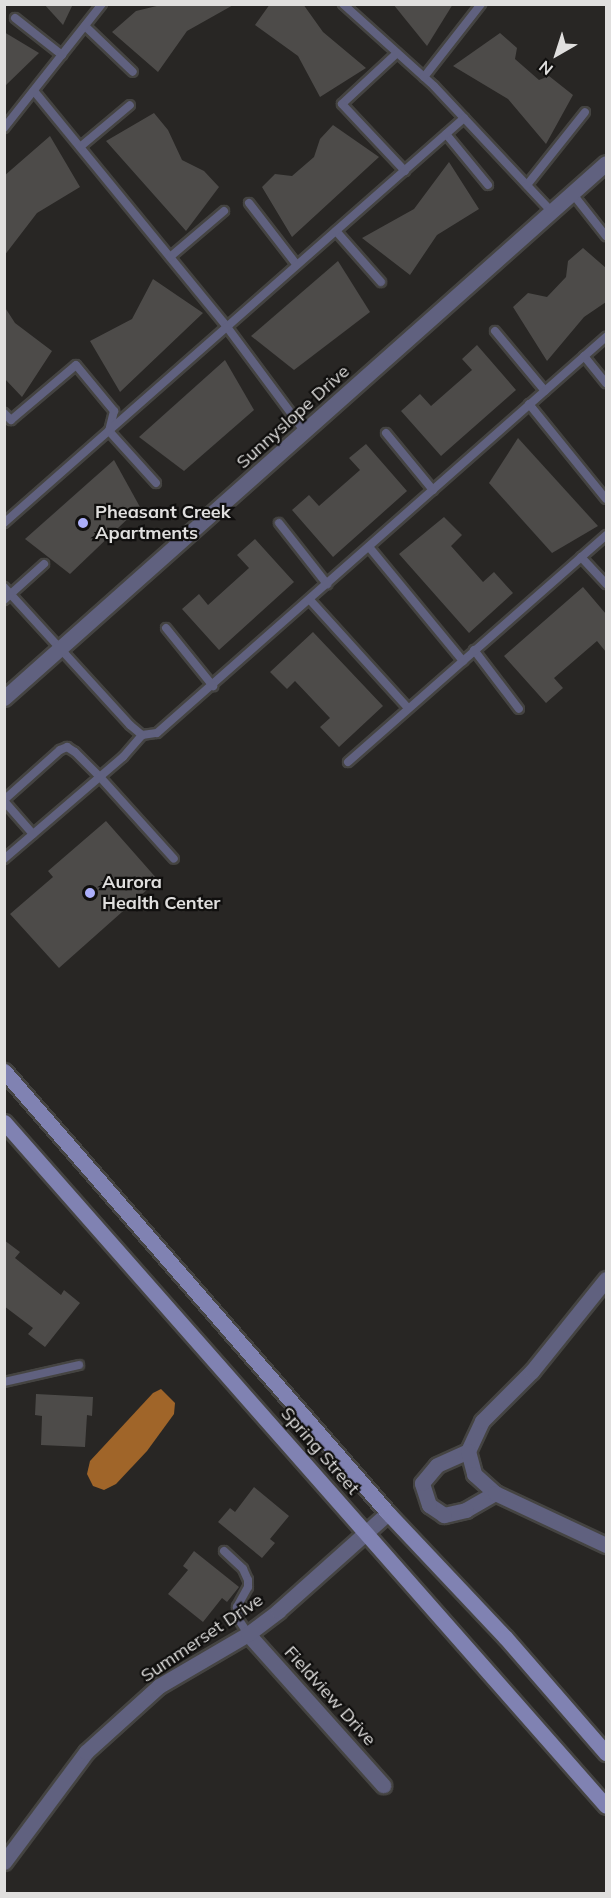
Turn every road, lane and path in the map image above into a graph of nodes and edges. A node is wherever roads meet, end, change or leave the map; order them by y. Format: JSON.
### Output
{"nodes":[{"id":1,"x":102,"y":4,"type":"edge"},
{"id":2,"x":343,"y":4,"type":"edge"},
{"id":3,"x":481,"y":4,"type":"edge"},
{"id":4,"x":15,"y":18,"type":"dead end"},
{"id":5,"x":85,"y":26,"type":"junction"},
{"id":6,"x":397,"y":53,"type":"junction"},
{"id":7,"x":62,"y":55,"type":"junction"},
{"id":8,"x":134,"y":72,"type":"dead end"},
{"id":9,"x":424,"y":77,"type":"junction"},
{"id":10,"x":34,"y":91,"type":"junction"},
{"id":11,"x":130,"y":105,"type":"dead end"},
{"id":12,"x":585,"y":112,"type":"dead end"},
{"id":13,"x":464,"y":118,"type":"junction"},
{"id":14,"x":4,"y":128,"type":"edge"},
{"id":15,"x":446,"y":134,"type":"junction"},
{"id":16,"x":80,"y":147,"type":"junction"},
{"id":17,"x":606,"y":163,"type":"edge"},
{"id":18,"x":405,"y":171,"type":"junction"},
{"id":19,"x":488,"y":185,"type":"dead end"},
{"id":20,"x":527,"y":185,"type":"junction"},
{"id":21,"x":572,"y":193,"type":"junction"},
{"id":22,"x":249,"y":203,"type":"dead end"},
{"id":23,"x":224,"y":211,"type":"dead end"},
{"id":24,"x":552,"y":212,"type":"junction"},
{"id":25,"x":336,"y":231,"type":"junction"},
{"id":26,"x":606,"y":236,"type":"edge"},
{"id":27,"x":170,"y":257,"type":"junction"},
{"id":28,"x":297,"y":265,"type":"junction"},
{"id":29,"x":381,"y":282,"type":"dead end"},
{"id":30,"x":227,"y":327,"type":"junction"},
{"id":31,"x":495,"y":331,"type":"dead end"},
{"id":32,"x":606,"y":337,"type":"edge"},
{"id":33,"x":584,"y":356,"type":"junction"},
{"id":34,"x":606,"y":383,"type":"edge"},
{"id":35,"x":545,"y":391,"type":"junction"},
{"id":36,"x":529,"y":404,"type":"junction"},
{"id":37,"x":4,"y":413,"type":"edge"},
{"id":38,"x":109,"y":431,"type":"junction"},
{"id":39,"x":304,"y":432,"type":"junction"},
{"id":40,"x":386,"y":433,"type":"dead end"},
{"id":41,"x":156,"y":483,"type":"dead end"},
{"id":42,"x":433,"y":490,"type":"junction"},
{"id":43,"x":606,"y":499,"type":"edge"},
{"id":44,"x":4,"y":523,"type":"edge"},
{"id":45,"x":279,"y":523,"type":"dead end"},
{"id":46,"x":606,"y":535,"type":"edge"},
{"id":47,"x":369,"y":547,"type":"junction"},
{"id":48,"x":581,"y":557,"type":"junction"},
{"id":49,"x":44,"y":564,"type":"dead end"},
{"id":50,"x":327,"y":584,"type":"junction"},
{"id":51,"x":606,"y":585,"type":"edge"},
{"id":52,"x":6,"y":593,"type":"edge"},
{"id":53,"x":310,"y":600,"type":"junction"},
{"id":54,"x":166,"y":628,"type":"dead end"},
{"id":55,"x":59,"y":650,"type":"junction"},
{"id":56,"x":474,"y":650,"type":"junction"},
{"id":57,"x":463,"y":661,"type":"junction"},
{"id":58,"x":213,"y":686,"type":"junction"},
{"id":59,"x":4,"y":698,"type":"edge"},
{"id":60,"x":408,"y":708,"type":"junction"},
{"id":61,"x":519,"y":709,"type":"dead end"},
{"id":62,"x":142,"y":735,"type":"junction"},
{"id":63,"x":348,"y":762,"type":"dead end"},
{"id":64,"x":100,"y":777,"type":"junction"},
{"id":65,"x":4,"y":800,"type":"edge"},
{"id":66,"x":33,"y":834,"type":"junction"},
{"id":67,"x":4,"y":859,"type":"edge"},
{"id":68,"x":174,"y":859,"type":"dead end"},
{"id":69,"x":4,"y":1071,"type":"edge"},
{"id":70,"x":4,"y":1122,"type":"edge"},
{"id":71,"x":606,"y":1278,"type":"edge"},
{"id":72,"x":79,"y":1365,"type":"dead end"},
{"id":73,"x":4,"y":1382,"type":"edge"},
{"id":74,"x":468,"y":1451,"type":"junction"},
{"id":75,"x":495,"y":1493,"type":"junction"},
{"id":76,"x":388,"y":1513,"type":"junction"},
{"id":77,"x":366,"y":1532,"type":"junction"},
{"id":78,"x":606,"y":1545,"type":"edge"},
{"id":79,"x":224,"y":1551,"type":"dead end"},
{"id":80,"x":248,"y":1634,"type":"junction"},
{"id":81,"x":606,"y":1753,"type":"edge"},
{"id":82,"x":382,"y":1785,"type":"dead end"},
{"id":83,"x":606,"y":1806,"type":"edge"},
{"id":84,"x":4,"y":1862,"type":"edge"}],
"edges":[{"from":1,"to":5,"type":"lane"},
{"from":2,"to":6,"type":"lane"},
{"from":3,"to":9,"type":"lane"},
{"from":4,"to":7,"type":"lane"},
{"from":5,"to":7,"type":"lane"},
{"from":5,"to":8,"type":"lane"},
{"from":6,"to":9,"type":"lane"},
{"from":6,"to":18,"type":"lane"},
{"from":7,"to":10,"type":"lane"},
{"from":9,"to":13,"type":"lane"},
{"from":10,"to":14,"type":"lane"},
{"from":10,"to":16,"type":"lane"},
{"from":11,"to":16,"type":"lane"},
{"from":12,"to":20,"type":"lane"},
{"from":13,"to":15,"type":"lane"},
{"from":13,"to":20,"type":"lane"},
{"from":15,"to":18,"type":"lane"},
{"from":15,"to":19,"type":"lane"},
{"from":16,"to":27,"type":"lane"},
{"from":17,"to":21,"type":"street","name":"Sunnyslope Drive"},
{"from":18,"to":25,"type":"lane"},
{"from":20,"to":24,"type":"lane"},
{"from":21,"to":24,"type":"street","name":"Sunnyslope Drive"},
{"from":21,"to":26,"type":"lane"},
{"from":22,"to":28,"type":"lane"},
{"from":23,"to":27,"type":"lane"},
{"from":24,"to":39,"type":"street","name":"Sunnyslope Drive"},
{"from":25,"to":28,"type":"lane"},
{"from":25,"to":29,"type":"lane"},
{"from":27,"to":30,"type":"lane"},
{"from":28,"to":30,"type":"lane"},
{"from":30,"to":38,"type":"lane"},
{"from":30,"to":39,"type":"lane"},
{"from":31,"to":35,"type":"lane"},
{"from":32,"to":33,"type":"lane"},
{"from":33,"to":34,"type":"lane"},
{"from":33,"to":35,"type":"lane"},
{"from":35,"to":36,"type":"lane"},
{"from":36,"to":42,"type":"lane"},
{"from":36,"to":43,"type":"lane"},
{"from":37,"to":38,"type":"lane"},
{"from":38,"to":41,"type":"lane"},
{"from":38,"to":44,"type":"lane"},
{"from":39,"to":55,"type":"street","name":"Sunnyslope Drive"},
{"from":40,"to":42,"type":"lane"},
{"from":42,"to":47,"type":"lane"},
{"from":45,"to":50,"type":"lane"},
{"from":46,"to":48,"type":"lane"},
{"from":47,"to":50,"type":"lane"},
{"from":47,"to":57,"type":"lane"},
{"from":48,"to":51,"type":"lane"},
{"from":48,"to":56,"type":"lane"},
{"from":49,"to":52,"type":"lane"},
{"from":50,"to":53,"type":"lane"},
{"from":52,"to":55,"type":"lane"},
{"from":53,"to":58,"type":"lane"},
{"from":53,"to":60,"type":"lane"},
{"from":54,"to":58,"type":"lane"},
{"from":55,"to":59,"type":"street","name":"Sunnyslope Drive"},
{"from":55,"to":62,"type":"lane"},
{"from":56,"to":57,"type":"lane"},
{"from":56,"to":61,"type":"lane"},
{"from":57,"to":60,"type":"lane"},
{"from":58,"to":62,"type":"lane"},
{"from":60,"to":63,"type":"lane"},
{"from":62,"to":64,"type":"lane"},
{"from":64,"to":65,"type":"lane"},
{"from":64,"to":66,"type":"lane"},
{"from":64,"to":68,"type":"lane"},
{"from":65,"to":66,"type":"lane"},
{"from":66,"to":67,"type":"lane"},
{"from":69,"to":76,"type":"main road","name":"Spring Street"},
{"from":70,"to":77,"type":"main road","name":"Spring Street"},
{"from":71,"to":74,"type":"street"},
{"from":72,"to":73,"type":"lane"},
{"from":74,"to":75,"type":"street"},
{"from":74,"to":75,"type":"street"},
{"from":75,"to":78,"type":"street"},
{"from":76,"to":77,"type":"street","name":"Summerset Drive"},
{"from":76,"to":81,"type":"main road","name":"Spring Street"},
{"from":77,"to":80,"type":"street","name":"Summerset Drive"},
{"from":77,"to":83,"type":"main road","name":"Spring Street"},
{"from":79,"to":80,"type":"lane"},
{"from":80,"to":82,"type":"street","name":"Fieldview Drive"},
{"from":80,"to":84,"type":"street","name":"Summerset Drive"}]}
